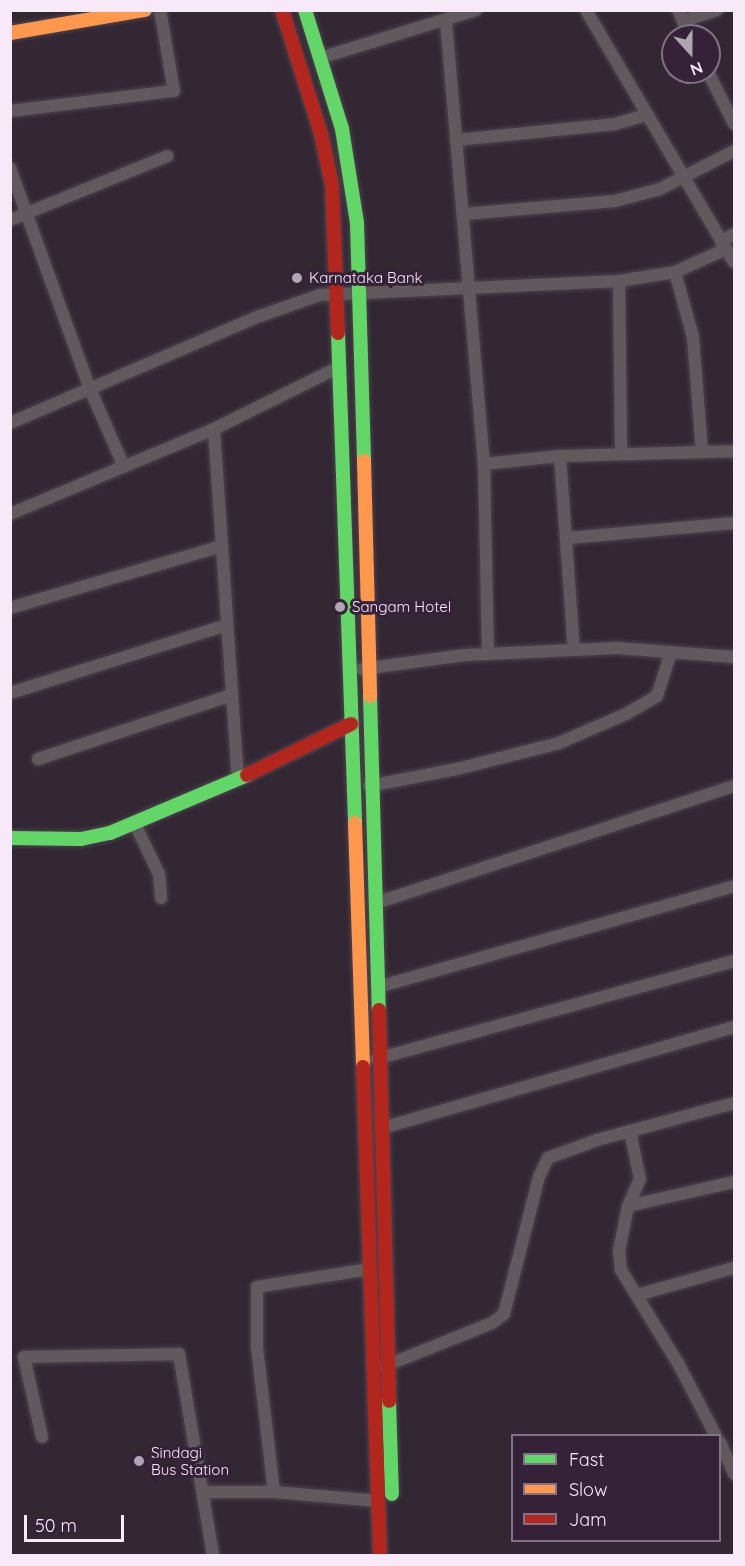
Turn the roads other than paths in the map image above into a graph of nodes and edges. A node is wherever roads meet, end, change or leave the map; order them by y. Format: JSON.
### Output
{"nodes":[{"id":1,"x":145,"y":10,"type":"edge"},
{"id":2,"x":160,"y":10,"type":"edge"},
{"id":3,"x":282,"y":10,"type":"edge"},
{"id":4,"x":305,"y":10,"type":"edge"},
{"id":5,"x":476,"y":10,"type":"edge"},
{"id":6,"x":586,"y":10,"type":"edge"},
{"id":7,"x":717,"y":10,"type":"edge"},
{"id":8,"x":680,"y":16,"type":"edge"},
{"id":9,"x":446,"y":21,"type":"junction"},
{"id":10,"x":10,"y":33,"type":"edge"},
{"id":11,"x":320,"y":58,"type":"junction"},
{"id":12,"x":714,"y":84,"type":"edge"},
{"id":13,"x":10,"y":111,"type":"edge"},
{"id":14,"x":646,"y":115,"type":"junction"},
{"id":15,"x":735,"y":124,"type":"edge"},
{"id":16,"x":457,"y":141,"type":"junction"},
{"id":17,"x":735,"y":151,"type":"edge"},
{"id":18,"x":168,"y":156,"type":"dead end"},
{"id":19,"x":10,"y":168,"type":"edge"},
{"id":20,"x":682,"y":178,"type":"junction"},
{"id":21,"x":25,"y":214,"type":"junction"},
{"id":22,"x":464,"y":214,"type":"junction"},
{"id":23,"x":10,"y":220,"type":"edge"},
{"id":24,"x":735,"y":234,"type":"edge"},
{"id":25,"x":723,"y":245,"type":"junction"},
{"id":26,"x":735,"y":262,"type":"edge"},
{"id":27,"x":675,"y":272,"type":"junction"},
{"id":28,"x":619,"y":281,"type":"junction"},
{"id":29,"x":470,"y":286,"type":"junction"},
{"id":30,"x":359,"y":294,"type":"junction"},
{"id":31,"x":337,"y":295,"type":"junction"},
{"id":32,"x":339,"y":367,"type":"junction"},
{"id":33,"x":90,"y":389,"type":"junction"},
{"id":34,"x":10,"y":423,"type":"edge"},
{"id":35,"x":214,"y":429,"type":"junction"},
{"id":36,"x":735,"y":451,"type":"edge"},
{"id":37,"x":702,"y":452,"type":"junction"},
{"id":38,"x":621,"y":454,"type":"junction"},
{"id":39,"x":560,"y":456,"type":"junction"},
{"id":40,"x":484,"y":464,"type":"junction"},
{"id":41,"x":124,"y":466,"type":"junction"},
{"id":42,"x":10,"y":514,"type":"edge"},
{"id":43,"x":735,"y":523,"type":"edge"},
{"id":44,"x":568,"y":538,"type":"junction"},
{"id":45,"x":222,"y":546,"type":"junction"},
{"id":46,"x":10,"y":608,"type":"edge"},
{"id":47,"x":227,"y":625,"type":"junction"},
{"id":48,"x":574,"y":649,"type":"junction"},
{"id":49,"x":671,"y":652,"type":"junction"},
{"id":50,"x":488,"y":654,"type":"junction"},
{"id":51,"x":735,"y":657,"type":"edge"},
{"id":52,"x":369,"y":668,"type":"junction"},
{"id":53,"x":350,"y":669,"type":"junction"},
{"id":54,"x":10,"y":693,"type":"edge"},
{"id":55,"x":232,"y":695,"type":"junction"},
{"id":56,"x":351,"y":724,"type":"junction"},
{"id":57,"x":38,"y":759,"type":"dead end"},
{"id":58,"x":238,"y":779,"type":"junction"},
{"id":59,"x":372,"y":785,"type":"junction"},
{"id":60,"x":735,"y":786,"type":"edge"},
{"id":61,"x":353,"y":789,"type":"junction"},
{"id":62,"x":135,"y":824,"type":"junction"},
{"id":63,"x":10,"y":838,"type":"edge"},
{"id":64,"x":735,"y":886,"type":"edge"},
{"id":65,"x":161,"y":898,"type":"dead end"},
{"id":66,"x":376,"y":903,"type":"junction"},
{"id":67,"x":735,"y":961,"type":"edge"},
{"id":68,"x":378,"y":987,"type":"junction"},
{"id":69,"x":735,"y":1027,"type":"edge"},
{"id":70,"x":380,"y":1058,"type":"junction"},
{"id":71,"x":363,"y":1063,"type":"junction"},
{"id":72,"x":735,"y":1103,"type":"edge"},
{"id":73,"x":382,"y":1128,"type":"junction"},
{"id":74,"x":630,"y":1131,"type":"junction"},
{"id":75,"x":735,"y":1182,"type":"edge"},
{"id":76,"x":628,"y":1206,"type":"junction"},
{"id":77,"x":735,"y":1268,"type":"edge"},
{"id":78,"x":370,"y":1269,"type":"junction"},
{"id":79,"x":370,"y":1294,"type":"junction"},
{"id":80,"x":387,"y":1294,"type":"junction"},
{"id":81,"x":637,"y":1295,"type":"junction"},
{"id":82,"x":388,"y":1364,"type":"junction"},
{"id":83,"x":373,"y":1371,"type":"junction"},
{"id":84,"x":715,"y":1434,"type":"edge"},
{"id":85,"x":42,"y":1437,"type":"dead end"},
{"id":86,"x":721,"y":1444,"type":"edge"},
{"id":87,"x":735,"y":1474,"type":"edge"},
{"id":88,"x":204,"y":1491,"type":"junction"},
{"id":89,"x":274,"y":1492,"type":"junction"},
{"id":90,"x":379,"y":1501,"type":"junction"},
{"id":91,"x":213,"y":1556,"type":"edge"},
{"id":92,"x":380,"y":1556,"type":"edge"},
{"id":93,"x":394,"y":1556,"type":"edge"}],
"edges":[{"from":1,"to":10,"type":"main road"},
{"from":2,"to":13,"type":"street"},
{"from":3,"to":31,"type":"main road"},
{"from":4,"to":11,"type":"main road"},
{"from":5,"to":9,"type":"street"},
{"from":6,"to":14,"type":"street"},
{"from":7,"to":8,"type":"street"},
{"from":9,"to":11,"type":"street"},
{"from":9,"to":16,"type":"street"},
{"from":11,"to":30,"type":"main road"},
{"from":12,"to":15,"type":"street"},
{"from":14,"to":16,"type":"street"},
{"from":14,"to":20,"type":"street"},
{"from":16,"to":22,"type":"street"},
{"from":17,"to":20,"type":"street"},
{"from":18,"to":21,"type":"street"},
{"from":19,"to":21,"type":"street"},
{"from":20,"to":22,"type":"street"},
{"from":20,"to":25,"type":"street"},
{"from":21,"to":23,"type":"street"},
{"from":21,"to":33,"type":"street"},
{"from":22,"to":29,"type":"street"},
{"from":24,"to":25,"type":"street"},
{"from":25,"to":26,"type":"street"},
{"from":25,"to":27,"type":"street"},
{"from":27,"to":28,"type":"street"},
{"from":27,"to":37,"type":"street"},
{"from":28,"to":29,"type":"street"},
{"from":28,"to":38,"type":"street"},
{"from":29,"to":30,"type":"street"},
{"from":29,"to":40,"type":"street"},
{"from":30,"to":31,"type":"street"},
{"from":30,"to":52,"type":"main road"},
{"from":31,"to":32,"type":"main road"},
{"from":31,"to":33,"type":"street"},
{"from":32,"to":35,"type":"street"},
{"from":32,"to":53,"type":"main road"},
{"from":33,"to":34,"type":"street"},
{"from":33,"to":41,"type":"street"},
{"from":35,"to":41,"type":"street"},
{"from":35,"to":45,"type":"street"},
{"from":36,"to":37,"type":"street"},
{"from":37,"to":38,"type":"street"},
{"from":38,"to":39,"type":"street"},
{"from":39,"to":40,"type":"street"},
{"from":39,"to":44,"type":"street"},
{"from":40,"to":50,"type":"street"},
{"from":41,"to":42,"type":"street"},
{"from":43,"to":44,"type":"street"},
{"from":44,"to":48,"type":"street"},
{"from":45,"to":46,"type":"street"},
{"from":45,"to":47,"type":"street"},
{"from":47,"to":54,"type":"street"},
{"from":47,"to":55,"type":"street"},
{"from":48,"to":49,"type":"street"},
{"from":48,"to":50,"type":"street"},
{"from":49,"to":51,"type":"street"},
{"from":49,"to":59,"type":"street"},
{"from":50,"to":52,"type":"street"},
{"from":52,"to":53,"type":"street"},
{"from":52,"to":59,"type":"main road"},
{"from":53,"to":56,"type":"main road"},
{"from":55,"to":57,"type":"street"},
{"from":55,"to":58,"type":"street"},
{"from":56,"to":58,"type":"main road"},
{"from":56,"to":61,"type":"main road"},
{"from":58,"to":62,"type":"main road"},
{"from":59,"to":61,"type":"street"},
{"from":59,"to":66,"type":"main road"},
{"from":60,"to":66,"type":"street"},
{"from":61,"to":71,"type":"main road"},
{"from":62,"to":63,"type":"main road"},
{"from":62,"to":65,"type":"street"},
{"from":64,"to":68,"type":"street"},
{"from":66,"to":68,"type":"main road"},
{"from":67,"to":70,"type":"street"},
{"from":68,"to":70,"type":"main road"},
{"from":69,"to":73,"type":"street"},
{"from":70,"to":71,"type":"street"},
{"from":70,"to":73,"type":"main road"},
{"from":71,"to":78,"type":"main road"},
{"from":72,"to":74,"type":"street"},
{"from":73,"to":80,"type":"main road"},
{"from":74,"to":76,"type":"street"},
{"from":74,"to":82,"type":"street"},
{"from":75,"to":76,"type":"street"},
{"from":76,"to":81,"type":"street"},
{"from":77,"to":81,"type":"street"},
{"from":78,"to":79,"type":"main road"},
{"from":78,"to":89,"type":"street"},
{"from":79,"to":80,"type":"main road"},
{"from":79,"to":83,"type":"main road"},
{"from":80,"to":82,"type":"main road"},
{"from":81,"to":84,"type":"street"},
{"from":82,"to":83,"type":"street"},
{"from":82,"to":93,"type":"main road"},
{"from":83,"to":90,"type":"main road"},
{"from":85,"to":88,"type":"street"},
{"from":86,"to":87,"type":"street"},
{"from":88,"to":89,"type":"street"},
{"from":88,"to":91,"type":"street"},
{"from":89,"to":90,"type":"street"},
{"from":90,"to":92,"type":"main road"}]}
